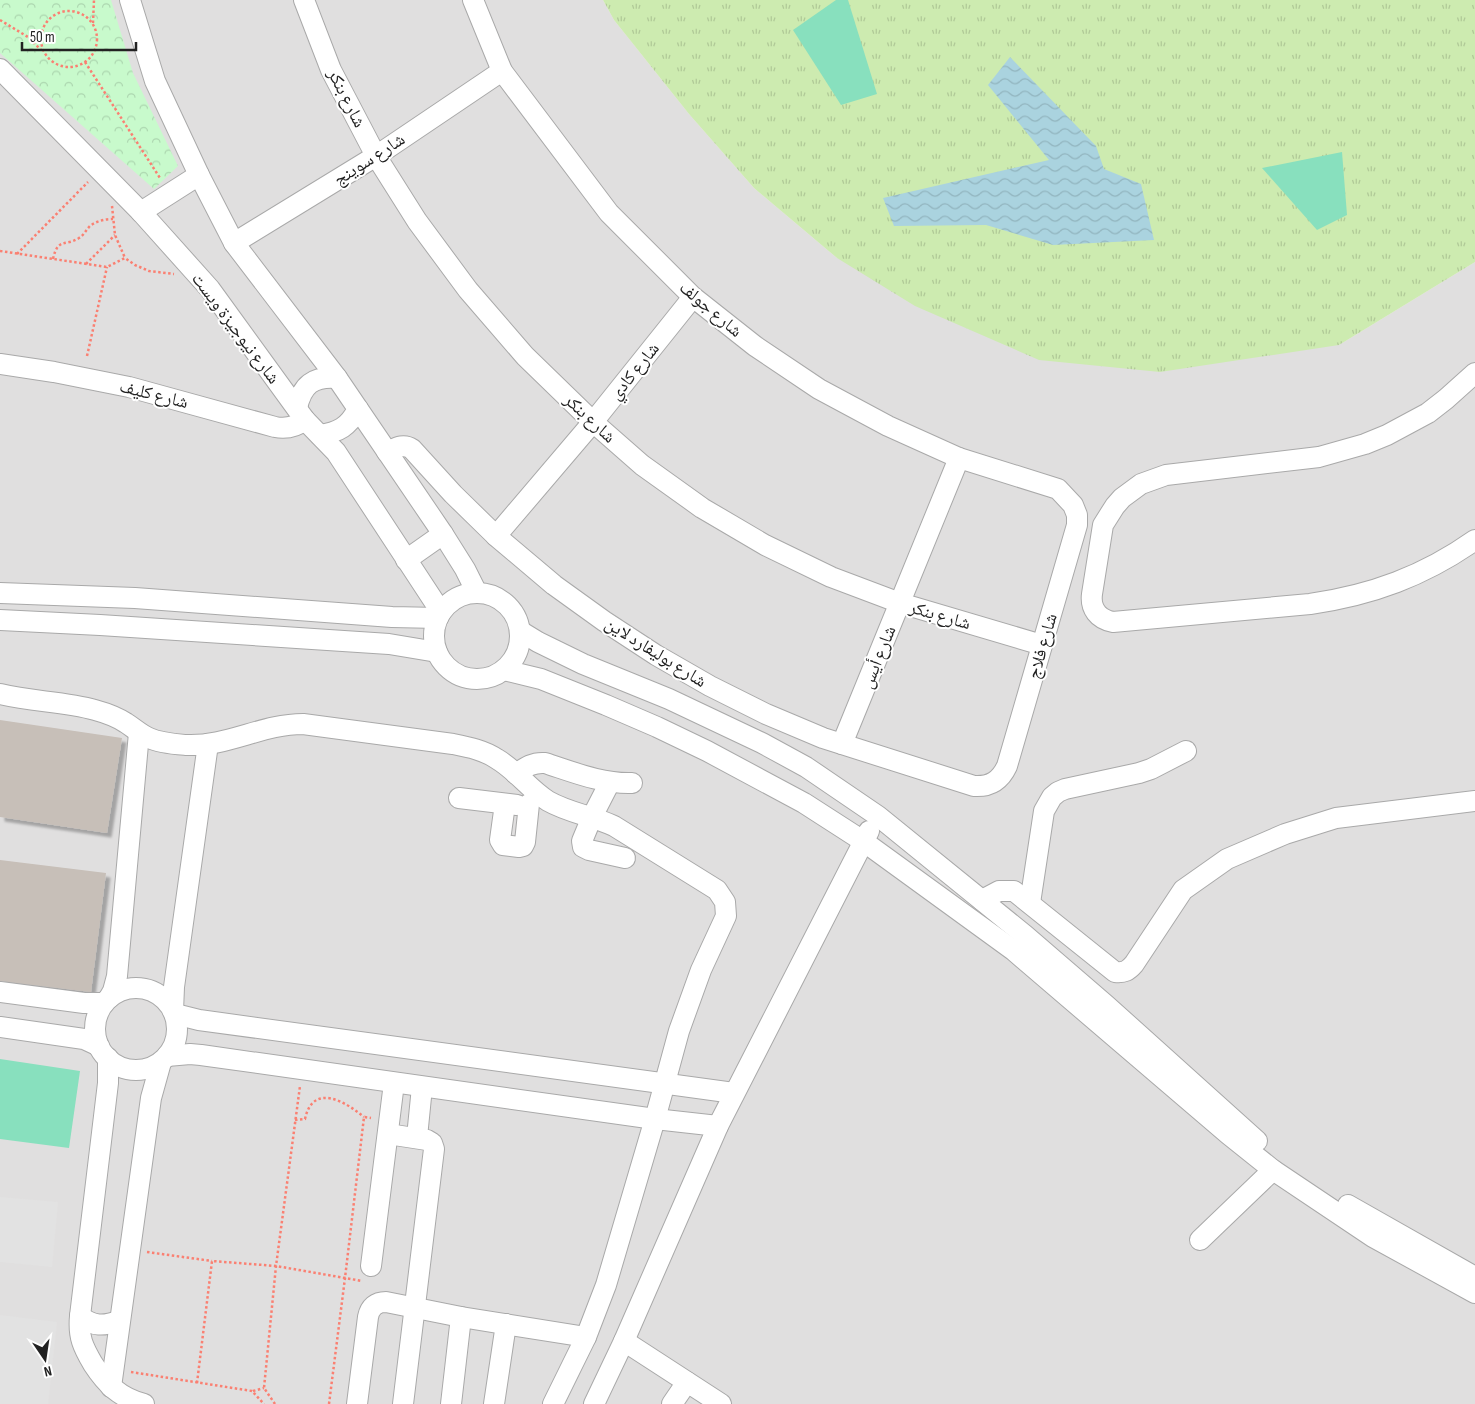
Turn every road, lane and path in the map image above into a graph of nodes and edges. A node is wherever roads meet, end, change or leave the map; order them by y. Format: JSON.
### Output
{"nodes":[{"id":1,"x":94,"y":0,"type":"edge"},
{"id":2,"x":130,"y":0,"type":"edge"},
{"id":3,"x":304,"y":0,"type":"edge"},
{"id":4,"x":473,"y":0,"type":"edge"},
{"id":5,"x":0,"y":20,"type":"edge"},
{"id":6,"x":93,"y":24,"type":"junction"},
{"id":7,"x":43,"y":51,"type":"junction"},
{"id":8,"x":85,"y":62,"type":"junction"},
{"id":9,"x":0,"y":69,"type":"edge"},
{"id":10,"x":502,"y":71,"type":"junction"},
{"id":11,"x":376,"y":156,"type":"junction"},
{"id":12,"x":99,"y":170,"type":"junction"},
{"id":13,"x":199,"y":174,"type":"junction"},
{"id":14,"x":115,"y":186,"type":"junction"},
{"id":15,"x":170,"y":193,"type":"junction"},
{"id":16,"x":141,"y":212,"type":"junction"},
{"id":17,"x":113,"y":219,"type":"junction"},
{"id":18,"x":115,"y":235,"type":"junction"},
{"id":19,"x":234,"y":243,"type":"junction"},
{"id":20,"x":0,"y":251,"type":"edge"},
{"id":21,"x":17,"y":254,"type":"junction"},
{"id":22,"x":124,"y":258,"type":"junction"},
{"id":23,"x":53,"y":259,"type":"junction"},
{"id":24,"x":86,"y":264,"type":"junction"},
{"id":25,"x":107,"y":267,"type":"junction"},
{"id":26,"x":179,"y":275,"type":"dead end"},
{"id":27,"x":694,"y":297,"type":"junction"},
{"id":28,"x":87,"y":356,"type":"dead end"},
{"id":29,"x":0,"y":364,"type":"edge"},
{"id":30,"x":1475,"y":372,"type":"edge"},
{"id":31,"x":337,"y":378,"type":"junction"},
{"id":32,"x":358,"y":409,"type":"junction"},
{"id":33,"x":301,"y":414,"type":"junction"},
{"id":34,"x":593,"y":422,"type":"junction"},
{"id":35,"x":320,"y":435,"type":"junction"},
{"id":36,"x":387,"y":452,"type":"junction"},
{"id":37,"x":960,"y":458,"type":"junction"},
{"id":38,"x":1058,"y":489,"type":"joint"},
{"id":39,"x":453,"y":494,"type":"junction"},
{"id":40,"x":428,"y":512,"type":"junction"},
{"id":41,"x":443,"y":534,"type":"junction"},
{"id":42,"x":496,"y":536,"type":"junction"},
{"id":43,"x":1475,"y":540,"type":"edge"},
{"id":44,"x":406,"y":560,"type":"junction"},
{"id":45,"x":0,"y":593,"type":"edge"},
{"id":46,"x":478,"y":593,"type":"junction"},
{"id":47,"x":900,"y":603,"type":"junction"},
{"id":48,"x":440,"y":615,"type":"junction"},
{"id":49,"x":0,"y":620,"type":"edge"},
{"id":50,"x":520,"y":631,"type":"junction"},
{"id":51,"x":1042,"y":645,"type":"junction"},
{"id":52,"x":437,"y":652,"type":"junction"},
{"id":53,"x":583,"y":664,"type":"junction"},
{"id":54,"x":504,"y":670,"type":"junction"},
{"id":55,"x":561,"y":687,"type":"junction"},
{"id":56,"x":0,"y":694,"type":"edge"},
{"id":57,"x":139,"y":733,"type":"junction"},
{"id":58,"x":208,"y":744,"type":"junction"},
{"id":59,"x":842,"y":744,"type":"junction"},
{"id":60,"x":1186,"y":751,"type":"dead end"},
{"id":61,"x":516,"y":774,"type":"junction"},
{"id":62,"x":610,"y":782,"type":"junction"},
{"id":63,"x":632,"y":783,"type":"dead end"},
{"id":64,"x":974,"y":786,"type":"joint"},
{"id":65,"x":459,"y":798,"type":"dead end"},
{"id":66,"x":1475,"y":801,"type":"edge"},
{"id":67,"x":538,"y":802,"type":"junction"},
{"id":68,"x":505,"y":804,"type":"junction"},
{"id":69,"x":878,"y":816,"type":"junction"},
{"id":70,"x":592,"y":818,"type":"junction"},
{"id":71,"x":863,"y":841,"type":"junction"},
{"id":72,"x":625,"y":858,"type":"dead end"},
{"id":73,"x":982,"y":900,"type":"junction"},
{"id":74,"x":1030,"y":903,"type":"junction"},
{"id":75,"x":0,"y":992,"type":"edge"},
{"id":76,"x":107,"y":1001,"type":"junction"},
{"id":77,"x":174,"y":1012,"type":"junction"},
{"id":78,"x":0,"y":1027,"type":"edge"},
{"id":79,"x":103,"y":1052,"type":"junction"},
{"id":80,"x":164,"y":1059,"type":"junction"},
{"id":81,"x":302,"y":1069,"type":"junction"},
{"id":82,"x":394,"y":1083,"type":"junction"},
{"id":83,"x":665,"y":1083,"type":"junction"},
{"id":84,"x":422,"y":1087,"type":"junction"},
{"id":85,"x":734,"y":1093,"type":"junction"},
{"id":86,"x":364,"y":1117,"type":"junction"},
{"id":87,"x":655,"y":1119,"type":"junction"},
{"id":88,"x":295,"y":1120,"type":"junction"},
{"id":89,"x":383,"y":1126,"type":"junction"},
{"id":90,"x":718,"y":1126,"type":"junction"},
{"id":91,"x":417,"y":1138,"type":"junction"},
{"id":92,"x":1273,"y":1170,"type":"junction"},
{"id":93,"x":1200,"y":1240,"type":"dead end"},
{"id":94,"x":129,"y":1249,"type":"junction"},
{"id":95,"x":212,"y":1261,"type":"junction"},
{"id":96,"x":276,"y":1266,"type":"junction"},
{"id":97,"x":372,"y":1266,"type":"dead end"},
{"id":98,"x":1475,"y":1277,"type":"edge"},
{"id":99,"x":1475,"y":1293,"type":"edge"},
{"id":100,"x":415,"y":1308,"type":"junction"},
{"id":101,"x":80,"y":1316,"type":"junction"},
{"id":102,"x":461,"y":1317,"type":"junction"},
{"id":103,"x":119,"y":1321,"type":"junction"},
{"id":104,"x":506,"y":1324,"type":"junction"},
{"id":105,"x":586,"y":1337,"type":"junction"},
{"id":106,"x":624,"y":1341,"type":"junction"},
{"id":107,"x":126,"y":1370,"type":"dead end"},
{"id":108,"x":687,"y":1382,"type":"junction"},
{"id":109,"x":197,"y":1383,"type":"junction"},
{"id":110,"x":110,"y":1388,"type":"junction"},
{"id":111,"x":264,"y":1388,"type":"junction"},
{"id":112,"x":252,"y":1391,"type":"junction"},
{"id":113,"x":144,"y":1404,"type":"edge"},
{"id":114,"x":264,"y":1404,"type":"edge"},
{"id":115,"x":275,"y":1404,"type":"edge"},
{"id":116,"x":358,"y":1404,"type":"edge"},
{"id":117,"x":403,"y":1404,"type":"edge"},
{"id":118,"x":451,"y":1404,"type":"edge"},
{"id":119,"x":494,"y":1404,"type":"edge"},
{"id":120,"x":554,"y":1404,"type":"edge"},
{"id":121,"x":594,"y":1404,"type":"edge"},
{"id":122,"x":672,"y":1404,"type":"edge"},
{"id":123,"x":721,"y":1404,"type":"edge"}],
"edges":[{"from":1,"to":6,"type":"path"},
{"from":2,"to":13,"type":"street"},
{"from":3,"to":11,"type":"street","name":"شارع بنكر"},
{"from":4,"to":10,"type":"street","name":"شارع جولف"},
{"from":5,"to":7,"type":"path"},
{"from":6,"to":7,"type":"path"},
{"from":6,"to":8,"type":"path"},
{"from":7,"to":8,"type":"path"},
{"from":8,"to":15,"type":"path"},
{"from":9,"to":12,"type":"street","name":"شارع نيوجيزة ويست"},
{"from":10,"to":11,"type":"street","name":"شارع سوينج"},
{"from":10,"to":27,"type":"street","name":"شارع جولف"},
{"from":11,"to":19,"type":"street","name":"شارع سوينج"},
{"from":11,"to":34,"type":"street","name":"شارع بنكر"},
{"from":12,"to":14,"type":"street","name":"شارع نيوجيزة ويست"},
{"from":12,"to":21,"type":"path"},
{"from":13,"to":15,"type":"street"},
{"from":13,"to":19,"type":"street"},
{"from":14,"to":16,"type":"street","name":"شارع نيوجيزة ويست"},
{"from":14,"to":17,"type":"path"},
{"from":15,"to":16,"type":"street"},
{"from":16,"to":33,"type":"street","name":"شارع نيوجيزة ويست"},
{"from":17,"to":18,"type":"path"},
{"from":17,"to":23,"type":"path"},
{"from":18,"to":22,"type":"path"},
{"from":18,"to":24,"type":"path"},
{"from":19,"to":31,"type":"street"},
{"from":20,"to":21,"type":"path"},
{"from":21,"to":23,"type":"path"},
{"from":22,"to":25,"type":"path"},
{"from":22,"to":26,"type":"path"},
{"from":23,"to":24,"type":"path"},
{"from":24,"to":25,"type":"path"},
{"from":25,"to":28,"type":"path"},
{"from":27,"to":34,"type":"street","name":"شارع كادي"},
{"from":27,"to":37,"type":"street","name":"شارع جولف"},
{"from":29,"to":33,"type":"street","name":"شارع كليف"},
{"from":30,"to":43,"type":"street"},
{"from":31,"to":32,"type":"street"},
{"from":31,"to":33,"type":"street"},
{"from":32,"to":35,"type":"street"},
{"from":32,"to":36,"type":"street"},
{"from":33,"to":35,"type":"street","name":"شارع نيوجيزة ويست"},
{"from":34,"to":42,"type":"street","name":"شارع كادي"},
{"from":34,"to":47,"type":"street","name":"شارع بنكر"},
{"from":35,"to":44,"type":"street","name":"شارع نيوجيزة ويست"},
{"from":36,"to":39,"type":"street","name":"شارع بوليفارد لاين"},
{"from":36,"to":40,"type":"street"},
{"from":37,"to":38,"type":"street","name":"شارع جولف"},
{"from":37,"to":47,"type":"street","name":"شارع أيس"},
{"from":38,"to":51,"type":"street","name":"شارع فلاج"},
{"from":39,"to":40,"type":"street"},
{"from":39,"to":42,"type":"street","name":"شارع بوليفارد لاين"},
{"from":40,"to":41,"type":"street"},
{"from":41,"to":44,"type":"street"},
{"from":41,"to":46,"type":"street"},
{"from":42,"to":59,"type":"street","name":"شارع بوليفارد لاين"},
{"from":44,"to":48,"type":"street","name":"شارع نيوجيزة ويست"},
{"from":45,"to":48,"type":"street"},
{"from":46,"to":48,"type":"street"},
{"from":46,"to":50,"type":"street"},
{"from":47,"to":51,"type":"street","name":"شارع بنكر"},
{"from":47,"to":59,"type":"street","name":"شارع أيس"},
{"from":48,"to":52,"type":"street"},
{"from":49,"to":52,"type":"street"},
{"from":50,"to":53,"type":"street"},
{"from":50,"to":54,"type":"street"},
{"from":51,"to":64,"type":"street","name":"شارع فلاج"},
{"from":52,"to":54,"type":"street"},
{"from":53,"to":55,"type":"street"},
{"from":53,"to":69,"type":"street"},
{"from":54,"to":55,"type":"street"},
{"from":55,"to":71,"type":"street"},
{"from":56,"to":57,"type":"street"},
{"from":57,"to":58,"type":"street"},
{"from":57,"to":76,"type":"street"},
{"from":58,"to":61,"type":"street"},
{"from":58,"to":77,"type":"street"},
{"from":59,"to":64,"type":"street","name":"شارع بوليفارد لاين"},
{"from":60,"to":74,"type":"street"},
{"from":61,"to":62,"type":"street"},
{"from":61,"to":67,"type":"street"},
{"from":62,"to":63,"type":"street"},
{"from":62,"to":70,"type":"street"},
{"from":65,"to":68,"type":"street"},
{"from":66,"to":74,"type":"street"},
{"from":67,"to":68,"type":"street"},
{"from":67,"to":68,"type":"street"},
{"from":67,"to":70,"type":"street"},
{"from":69,"to":71,"type":"street"},
{"from":69,"to":73,"type":"street"},
{"from":70,"to":72,"type":"street"},
{"from":70,"to":83,"type":"street"},
{"from":71,"to":85,"type":"street"},
{"from":71,"to":92,"type":"street"},
{"from":73,"to":74,"type":"street"},
{"from":73,"to":98,"type":"street"},
{"from":75,"to":76,"type":"street"},
{"from":76,"to":77,"type":"street"},
{"from":76,"to":79,"type":"street"},
{"from":77,"to":80,"type":"street"},
{"from":77,"to":83,"type":"street"},
{"from":78,"to":79,"type":"street"},
{"from":79,"to":80,"type":"street"},
{"from":79,"to":101,"type":"street"},
{"from":80,"to":81,"type":"street"},
{"from":80,"to":94,"type":"street"},
{"from":81,"to":82,"type":"street"},
{"from":81,"to":88,"type":"path"},
{"from":82,"to":84,"type":"street"},
{"from":82,"to":89,"type":"street"},
{"from":83,"to":85,"type":"street"},
{"from":83,"to":87,"type":"street"},
{"from":84,"to":87,"type":"street"},
{"from":84,"to":91,"type":"street"},
{"from":85,"to":90,"type":"street"},
{"from":86,"to":88,"type":"path"},
{"from":86,"to":89,"type":"path"},
{"from":86,"to":96,"type":"path"},
{"from":87,"to":90,"type":"street"},
{"from":87,"to":105,"type":"street"},
{"from":88,"to":96,"type":"path"},
{"from":89,"to":91,"type":"street"},
{"from":89,"to":97,"type":"street"},
{"from":90,"to":106,"type":"street"},
{"from":91,"to":100,"type":"street"},
{"from":92,"to":93,"type":"street"},
{"from":92,"to":99,"type":"street"},
{"from":94,"to":95,"type":"path"},
{"from":94,"to":103,"type":"street"},
{"from":95,"to":96,"type":"path"},
{"from":95,"to":109,"type":"path"},
{"from":96,"to":111,"type":"path"},
{"from":100,"to":102,"type":"street"},
{"from":100,"to":116,"type":"street"},
{"from":100,"to":117,"type":"street"},
{"from":101,"to":103,"type":"street"},
{"from":101,"to":110,"type":"street"},
{"from":102,"to":104,"type":"street"},
{"from":102,"to":118,"type":"street"},
{"from":103,"to":110,"type":"street"},
{"from":104,"to":105,"type":"street"},
{"from":104,"to":119,"type":"street"},
{"from":105,"to":120,"type":"street"},
{"from":106,"to":108,"type":"street"},
{"from":106,"to":121,"type":"street"},
{"from":107,"to":109,"type":"path"},
{"from":108,"to":122,"type":"street"},
{"from":108,"to":123,"type":"street"},
{"from":109,"to":112,"type":"path"},
{"from":110,"to":113,"type":"street"},
{"from":111,"to":112,"type":"path"},
{"from":111,"to":115,"type":"path"},
{"from":112,"to":114,"type":"path"}]}
